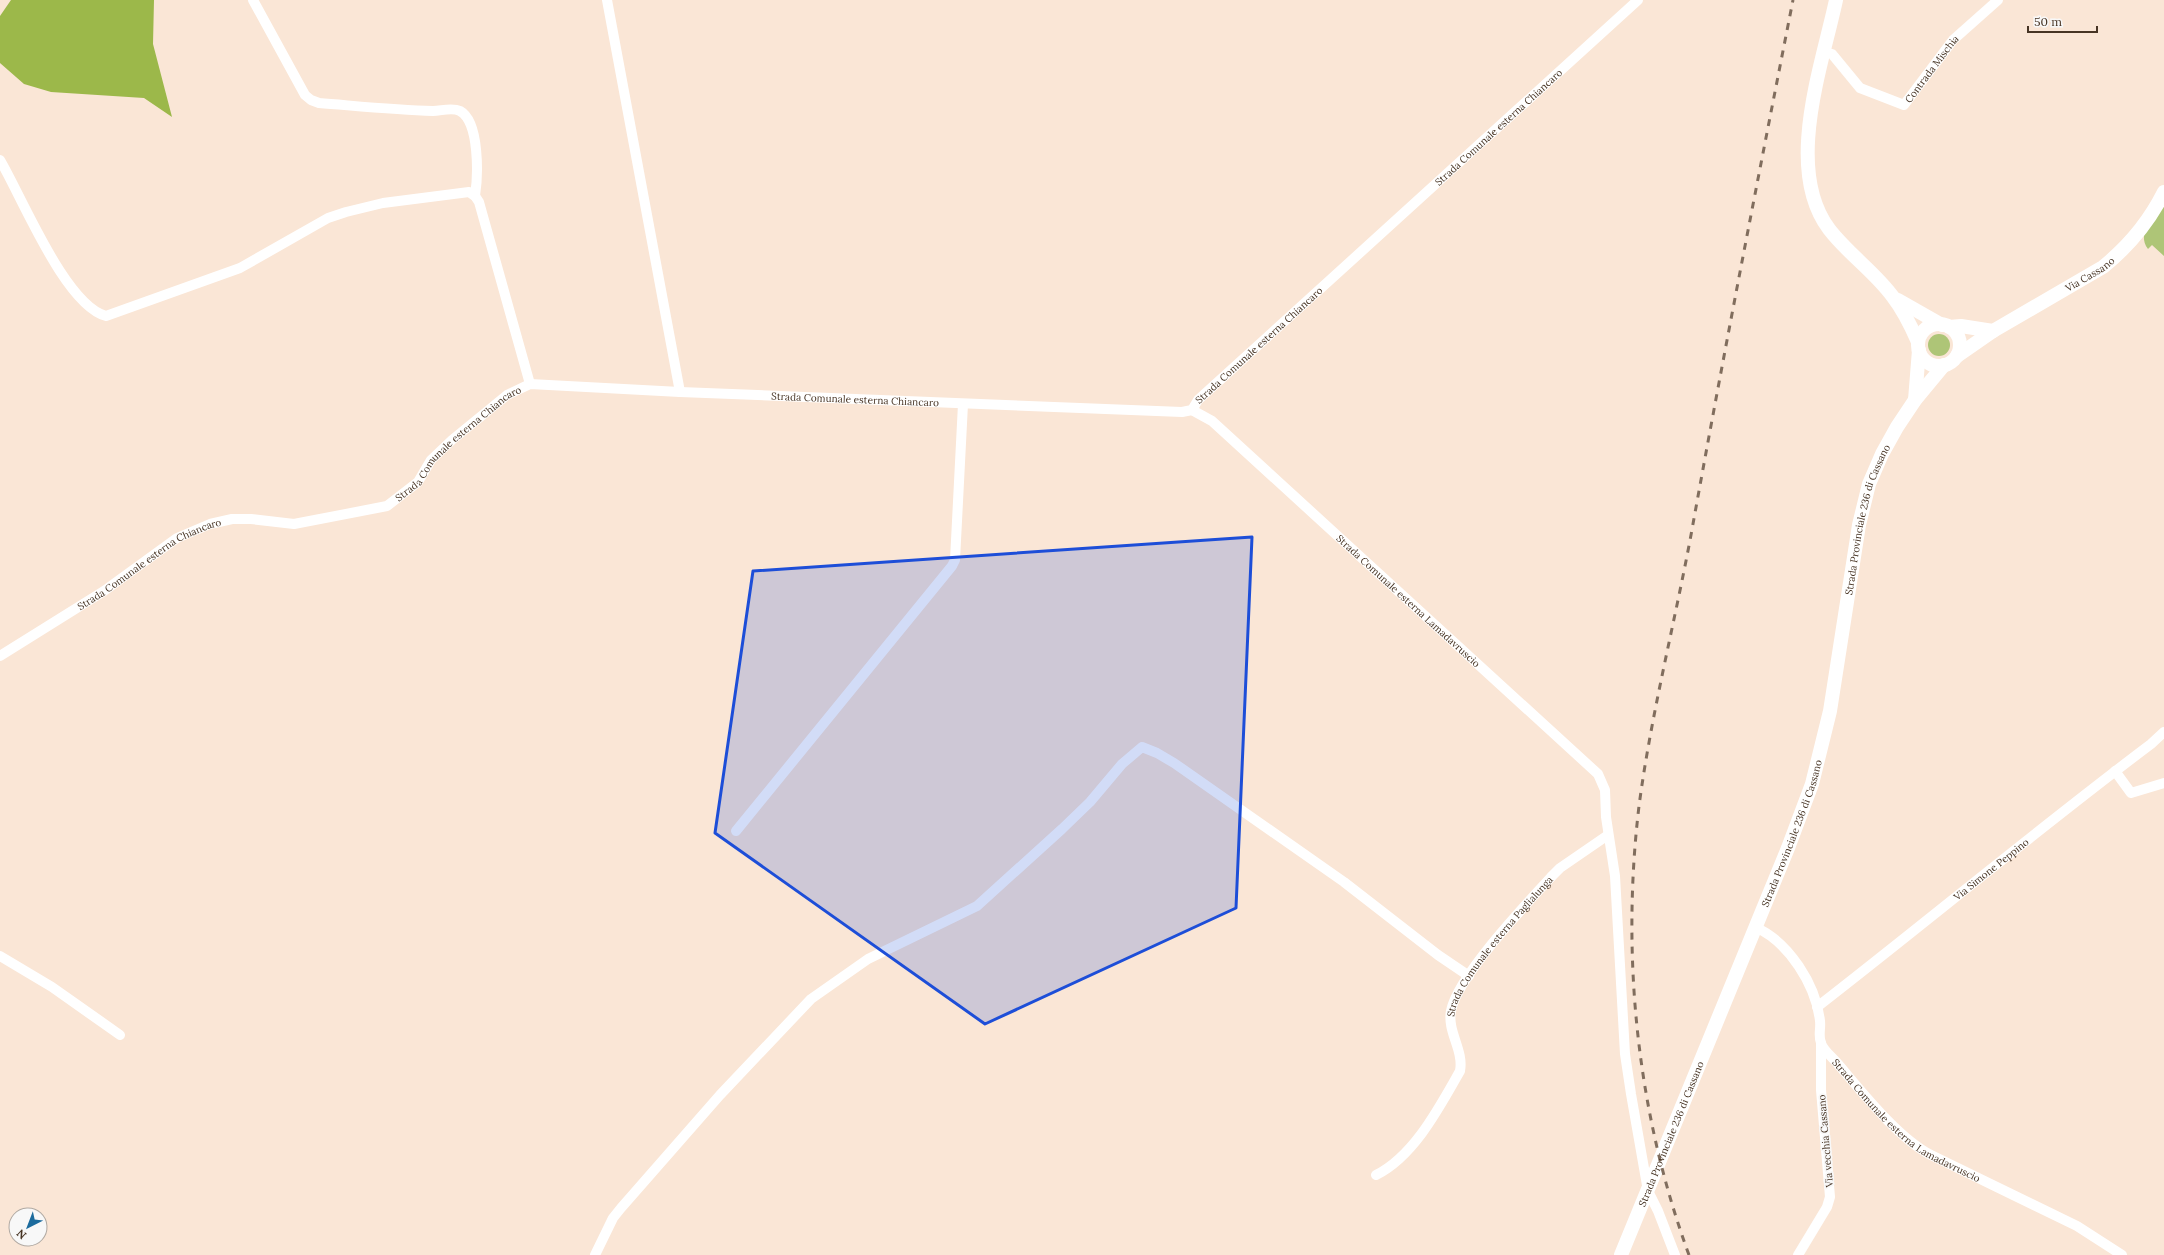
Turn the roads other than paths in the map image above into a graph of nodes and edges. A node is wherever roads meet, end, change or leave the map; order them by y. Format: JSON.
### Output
{"nodes":[{"id":1,"x":253,"y":0,"type":"edge"},
{"id":2,"x":607,"y":0,"type":"edge"},
{"id":3,"x":1638,"y":0,"type":"edge"},
{"id":4,"x":1836,"y":0,"type":"edge"},
{"id":5,"x":1998,"y":0,"type":"edge"},
{"id":6,"x":1824,"y":52,"type":"junction"},
{"id":7,"x":0,"y":160,"type":"edge"},
{"id":8,"x":2164,"y":192,"type":"edge"},
{"id":9,"x":475,"y":196,"type":"junction"},
{"id":10,"x":1892,"y":296,"type":"junction"},
{"id":11,"x":1946,"y":326,"type":"junction"},
{"id":12,"x":1993,"y":331,"type":"junction"},
{"id":13,"x":1919,"y":346,"type":"junction"},
{"id":14,"x":1957,"y":356,"type":"junction"},
{"id":15,"x":1944,"y":365,"type":"junction"},
{"id":16,"x":530,"y":384,"type":"junction"},
{"id":17,"x":680,"y":392,"type":"junction"},
{"id":18,"x":1915,"y":400,"type":"junction"},
{"id":19,"x":963,"y":404,"type":"junction"},
{"id":20,"x":1192,"y":410,"type":"junction"},
{"id":21,"x":0,"y":656,"type":"edge"},
{"id":22,"x":2164,"y":732,"type":"edge"},
{"id":23,"x":2115,"y":771,"type":"junction"},
{"id":24,"x":2164,"y":783,"type":"edge"},
{"id":25,"x":736,"y":831,"type":"dead end"},
{"id":26,"x":1608,"y":835,"type":"junction"},
{"id":27,"x":1755,"y":927,"type":"junction"},
{"id":28,"x":0,"y":956,"type":"edge"},
{"id":29,"x":1469,"y":976,"type":"junction"},
{"id":30,"x":1817,"y":1007,"type":"junction"},
{"id":31,"x":120,"y":1035,"type":"dead end"},
{"id":32,"x":1821,"y":1043,"type":"junction"},
{"id":33,"x":1376,"y":1175,"type":"dead end"},
{"id":34,"x":1649,"y":1187,"type":"junction"},
{"id":35,"x":594,"y":1255,"type":"edge"},
{"id":36,"x":1621,"y":1255,"type":"edge"},
{"id":37,"x":1675,"y":1255,"type":"edge"},
{"id":38,"x":1798,"y":1255,"type":"edge"},
{"id":39,"x":2122,"y":1255,"type":"edge"}],
"edges":[{"from":1,"to":9,"type":"street"},
{"from":2,"to":17,"type":"street"},
{"from":3,"to":20,"type":"street","name":"Strada Comunale esterna Chiancaro"},
{"from":4,"to":6,"type":"main road"},
{"from":5,"to":6,"type":"street","name":"Contrada Mischia"},
{"from":6,"to":10,"type":"main road"},
{"from":7,"to":9,"type":"street"},
{"from":8,"to":12,"type":"main road","name":"Via Cassano"},
{"from":9,"to":16,"type":"street"},
{"from":10,"to":11,"type":"main road"},
{"from":10,"to":13,"type":"main road"},
{"from":11,"to":12,"type":"main road"},
{"from":11,"to":13,"type":"main road"},
{"from":11,"to":14,"type":"main road"},
{"from":12,"to":14,"type":"main road","name":"Via Cassano"},
{"from":13,"to":15,"type":"main road"},
{"from":13,"to":18,"type":"main road"},
{"from":14,"to":15,"type":"main road"},
{"from":15,"to":18,"type":"main road","name":"Strada Provinciale 236 di Cassano"},
{"from":16,"to":17,"type":"street","name":"Strada Comunale esterna Chiancaro"},
{"from":16,"to":21,"type":"street","name":"Strada Comunale esterna Chiancaro"},
{"from":17,"to":19,"type":"street","name":"Strada Comunale esterna Chiancaro"},
{"from":18,"to":27,"type":"main road","name":"Strada Provinciale 236 di Cassano"},
{"from":19,"to":20,"type":"street","name":"Strada Comunale esterna Chiancaro"},
{"from":19,"to":25,"type":"street"},
{"from":20,"to":26,"type":"street","name":"Strada Comunale esterna Lamadavruscio"},
{"from":22,"to":23,"type":"street","name":"Via Simone Peppino"},
{"from":23,"to":24,"type":"street"},
{"from":23,"to":30,"type":"street","name":"Via Simone Peppino"},
{"from":26,"to":29,"type":"street","name":"Strada Comunale esterna Paglialunga"},
{"from":26,"to":34,"type":"street","name":"Strada Comunale esterna Lamadavruscio"},
{"from":27,"to":30,"type":"street"},
{"from":27,"to":34,"type":"main road","name":"Strada Provinciale 236 di Cassano"},
{"from":28,"to":31,"type":"street"},
{"from":29,"to":33,"type":"street","name":"Strada Comunale esterna Paglialunga"},
{"from":29,"to":35,"type":"street"},
{"from":30,"to":32,"type":"street"},
{"from":32,"to":38,"type":"street","name":"Via vecchia Cassano"},
{"from":32,"to":39,"type":"street","name":"Strada Comunale esterna Lamadavruscio"},
{"from":34,"to":36,"type":"main road","name":"Strada Provinciale 236 di Cassano"},
{"from":34,"to":37,"type":"street","name":"Strada Comunale esterna Lamadavruscio"}]}
